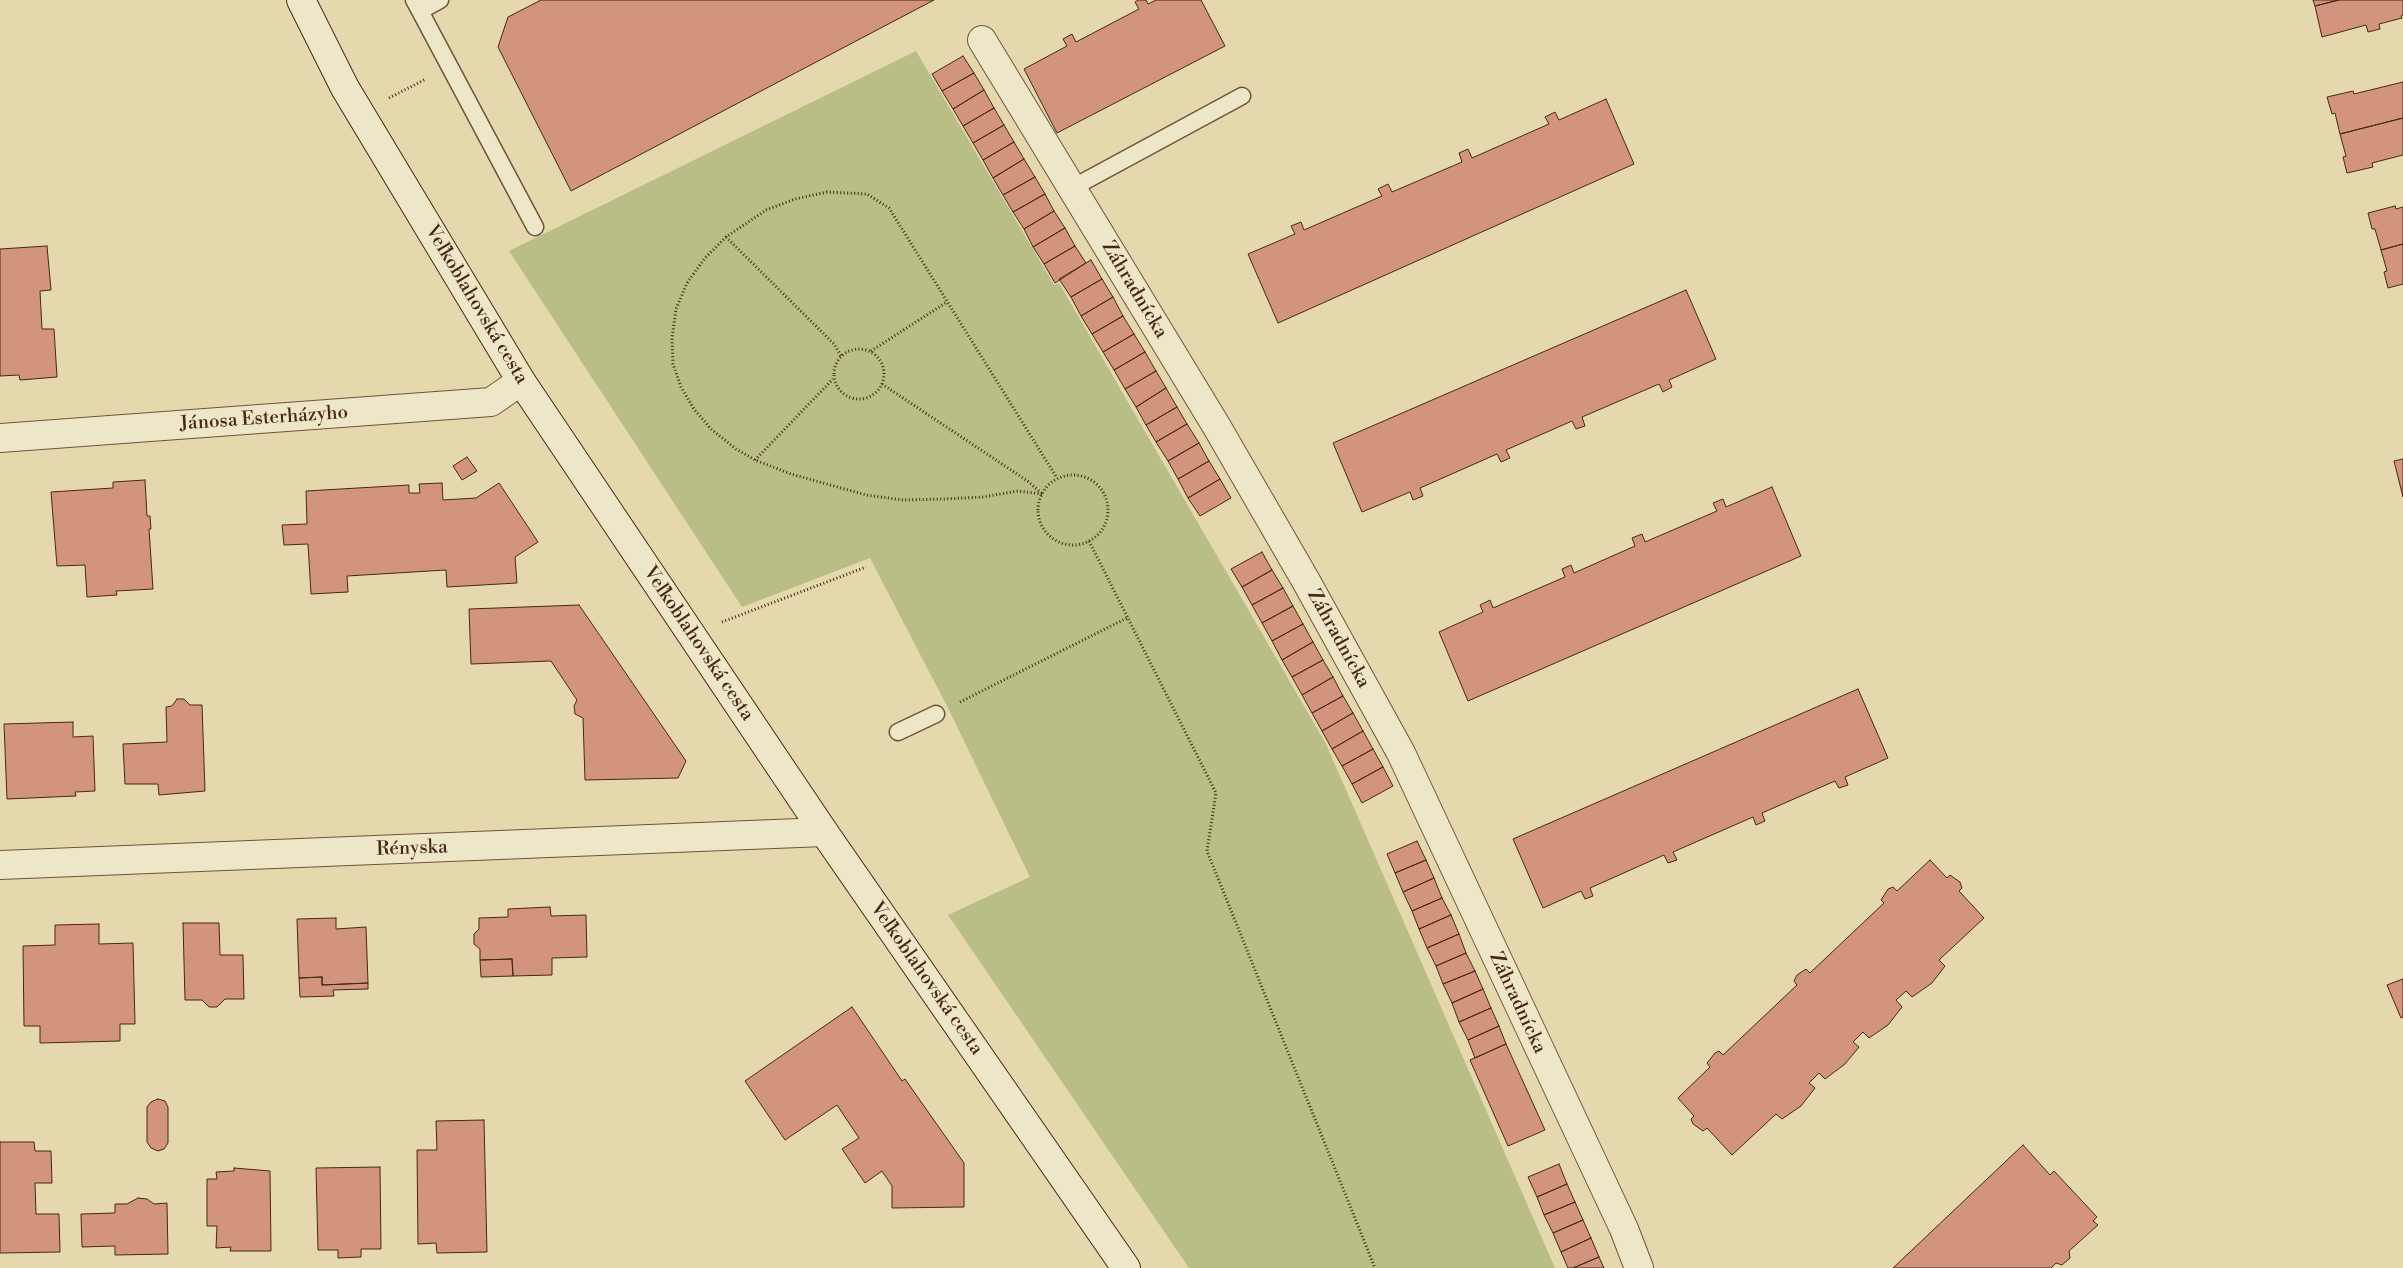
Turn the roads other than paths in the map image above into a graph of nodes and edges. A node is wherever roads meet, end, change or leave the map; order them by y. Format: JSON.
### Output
{"nodes":[{"id":1,"x":301,"y":0,"type":"edge"},
{"id":2,"x":440,"y":0,"type":"edge"},
{"id":3,"x":417,"y":6,"type":"edge"},
{"id":4,"x":982,"y":40,"type":"dead end"},
{"id":5,"x":1242,"y":96,"type":"dead end"},
{"id":6,"x":1072,"y":188,"type":"junction"},
{"id":7,"x":535,"y":227,"type":"dead end"},
{"id":8,"x":521,"y":381,"type":"junction"},
{"id":9,"x":0,"y":438,"type":"edge"},
{"id":10,"x":936,"y":714,"type":"dead end"},
{"id":11,"x":898,"y":732,"type":"dead end"},
{"id":12,"x":824,"y":832,"type":"junction"},
{"id":13,"x":0,"y":865,"type":"edge"},
{"id":14,"x":1126,"y":1268,"type":"edge"},
{"id":15,"x":1639,"y":1268,"type":"edge"}],
"edges":[{"from":1,"to":8,"type":"street","name":"Veľkoblahovská cesta"},
{"from":2,"to":3,"type":"lane"},
{"from":3,"to":7,"type":"lane"},
{"from":4,"to":6,"type":"street","name":"Záhradnícka"},
{"from":5,"to":6,"type":"lane"},
{"from":6,"to":15,"type":"street","name":"Záhradnícka"},
{"from":8,"to":9,"type":"street","name":"Jánosa Esterházyho"},
{"from":8,"to":12,"type":"street","name":"Veľkoblahovská cesta"},
{"from":10,"to":11,"type":"lane"},
{"from":12,"to":13,"type":"street","name":"Rényska"},
{"from":12,"to":14,"type":"street","name":"Veľkoblahovská cesta"}]}
